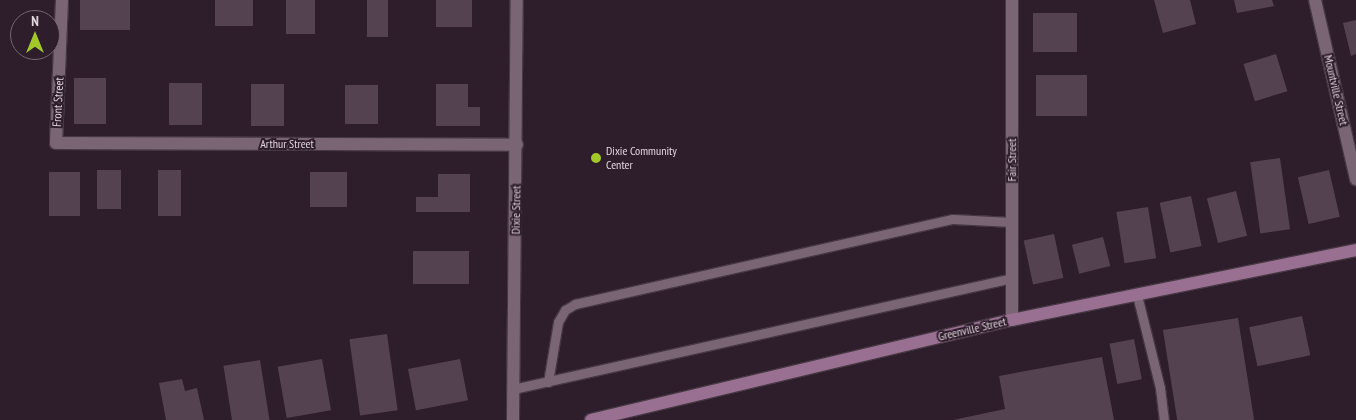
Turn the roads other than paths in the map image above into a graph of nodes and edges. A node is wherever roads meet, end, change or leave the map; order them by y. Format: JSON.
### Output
{"nodes":[{"id":1,"x":62,"y":0,"type":"edge"},
{"id":2,"x":516,"y":0,"type":"edge"},
{"id":3,"x":1012,"y":0,"type":"edge"},
{"id":4,"x":1315,"y":0,"type":"edge"},
{"id":5,"x":56,"y":144,"type":"joint"},
{"id":6,"x":518,"y":145,"type":"junction"},
{"id":7,"x":1356,"y":179,"type":"edge"},
{"id":8,"x":1012,"y":222,"type":"junction"},
{"id":9,"x":1356,"y":250,"type":"edge"},
{"id":10,"x":1012,"y":278,"type":"junction"},
{"id":11,"x":1137,"y":295,"type":"junction"},
{"id":12,"x":1012,"y":320,"type":"junction"},
{"id":13,"x":548,"y":382,"type":"junction"},
{"id":14,"x":513,"y":389,"type":"junction"},
{"id":15,"x":512,"y":420,"type":"edge"},
{"id":16,"x":591,"y":420,"type":"edge"},
{"id":17,"x":1164,"y":420,"type":"edge"}],
"edges":[{"from":1,"to":5,"type":"street","name":"Front Street"},
{"from":2,"to":6,"type":"street","name":"Dixie Street"},
{"from":3,"to":8,"type":"street","name":"Fair Street"},
{"from":4,"to":7,"type":"street","name":"Mountville Street"},
{"from":5,"to":6,"type":"street","name":"Arthur Street"},
{"from":6,"to":14,"type":"street","name":"Dixie Street"},
{"from":8,"to":10,"type":"street","name":"Fair Street"},
{"from":8,"to":13,"type":"lane"},
{"from":9,"to":11,"type":"street","name":"Greenville Street"},
{"from":10,"to":12,"type":"street","name":"Fair Street"},
{"from":10,"to":13,"type":"lane"},
{"from":11,"to":12,"type":"street","name":"Greenville Street"},
{"from":11,"to":17,"type":"lane"},
{"from":12,"to":16,"type":"street","name":"Greenville Street"},
{"from":13,"to":14,"type":"lane"},
{"from":14,"to":15,"type":"street","name":"Dixie Street"}]}
